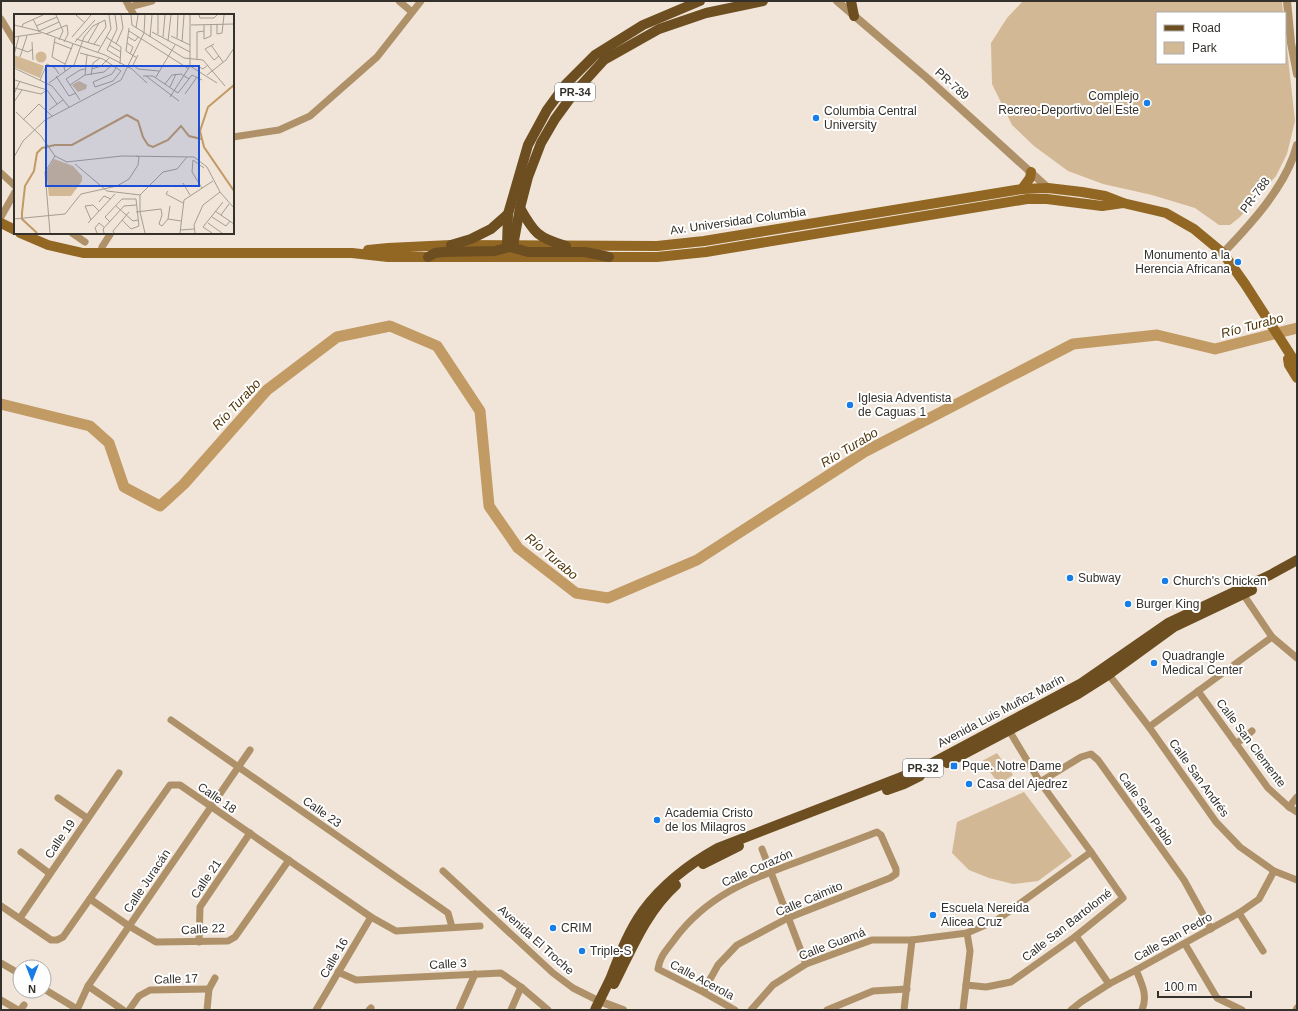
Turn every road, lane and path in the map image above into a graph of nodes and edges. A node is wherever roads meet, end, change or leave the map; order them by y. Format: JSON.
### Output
{"nodes":[{"id":1,"x":152,"y":1,"type":"edge"},
{"id":2,"x":399,"y":1,"type":"edge"},
{"id":3,"x":421,"y":1,"type":"edge"},
{"id":4,"x":700,"y":1,"type":"edge"},
{"id":5,"x":764,"y":1,"type":"edge"},
{"id":6,"x":837,"y":1,"type":"edge"},
{"id":7,"x":851,"y":1,"type":"edge"},
{"id":8,"x":1287,"y":1,"type":"edge"},
{"id":9,"x":127,"y":4,"type":"edge"},
{"id":10,"x":412,"y":12,"type":"junction"},
{"id":11,"x":133,"y":14,"type":"edge"},
{"id":12,"x":854,"y":16,"type":"junction"},
{"id":13,"x":1,"y":18,"type":"edge"},
{"id":14,"x":14,"y":40,"type":"edge"},
{"id":15,"x":1297,"y":74,"type":"edge"},
{"id":16,"x":234,"y":137,"type":"edge"},
{"id":17,"x":1297,"y":145,"type":"edge"},
{"id":18,"x":1031,"y":172,"type":"junction"},
{"id":19,"x":1,"y":173,"type":"edge"},
{"id":20,"x":14,"y":185,"type":"edge"},
{"id":21,"x":1048,"y":188,"type":"junction"},
{"id":22,"x":1022,"y":189,"type":"junction"},
{"id":23,"x":14,"y":194,"type":"edge"},
{"id":24,"x":1123,"y":203,"type":"junction"},
{"id":25,"x":1089,"y":204,"type":"junction"},
{"id":26,"x":520,"y":208,"type":"junction"},
{"id":27,"x":966,"y":209,"type":"junction"},
{"id":28,"x":877,"y":212,"type":"junction"},
{"id":29,"x":508,"y":214,"type":"junction"},
{"id":30,"x":1,"y":217,"type":"edge"},
{"id":31,"x":1,"y":223,"type":"edge"},
{"id":32,"x":879,"y":224,"type":"junction"},
{"id":33,"x":14,"y":230,"type":"edge"},
{"id":34,"x":22,"y":234,"type":"edge"},
{"id":35,"x":73,"y":234,"type":"edge"},
{"id":36,"x":110,"y":234,"type":"edge"},
{"id":37,"x":85,"y":242,"type":"dead end"},
{"id":38,"x":450,"y":245,"type":"junction"},
{"id":39,"x":510,"y":246,"type":"junction"},
{"id":40,"x":566,"y":246,"type":"junction"},
{"id":41,"x":352,"y":252,"type":"junction"},
{"id":42,"x":100,"y":253,"type":"junction"},
{"id":43,"x":1223,"y":253,"type":"junction"},
{"id":44,"x":428,"y":257,"type":"junction"},
{"id":45,"x":609,"y":257,"type":"junction"},
{"id":46,"x":1288,"y":351,"type":"junction"},
{"id":47,"x":1297,"y":365,"type":"edge"},
{"id":48,"x":1297,"y":378,"type":"edge"},
{"id":49,"x":1297,"y":560,"type":"edge"},
{"id":50,"x":1297,"y":568,"type":"edge"},
{"id":51,"x":1242,"y":592,"type":"junction"},
{"id":52,"x":1272,"y":637,"type":"junction"},
{"id":53,"x":1297,"y":658,"type":"edge"},
{"id":54,"x":1106,"y":671,"type":"junction"},
{"id":55,"x":1198,"y":692,"type":"junction"},
{"id":56,"x":171,"y":720,"type":"dead end"},
{"id":57,"x":1149,"y":727,"type":"junction"},
{"id":58,"x":1007,"y":728,"type":"junction"},
{"id":59,"x":1252,"y":731,"type":"dead end"},
{"id":60,"x":1236,"y":744,"type":"junction"},
{"id":61,"x":250,"y":750,"type":"dead end"},
{"id":62,"x":238,"y":767,"type":"junction"},
{"id":63,"x":119,"y":773,"type":"dead end"},
{"id":64,"x":1040,"y":782,"type":"junction"},
{"id":65,"x":1297,"y":797,"type":"edge"},
{"id":66,"x":58,"y":798,"type":"dead end"},
{"id":67,"x":211,"y":807,"type":"junction"},
{"id":68,"x":1289,"y":807,"type":"junction"},
{"id":69,"x":1297,"y":812,"type":"edge"},
{"id":70,"x":87,"y":818,"type":"junction"},
{"id":71,"x":250,"y":833,"type":"junction"},
{"id":72,"x":872,"y":834,"type":"joint"},
{"id":73,"x":762,"y":849,"type":"dead end"},
{"id":74,"x":21,"y":852,"type":"dead end"},
{"id":75,"x":1091,"y":852,"type":"junction"},
{"id":76,"x":289,"y":860,"type":"junction"},
{"id":77,"x":443,"y":871,"type":"dead end"},
{"id":78,"x":1274,"y":871,"type":"junction"},
{"id":79,"x":770,"y":872,"type":"junction"},
{"id":80,"x":49,"y":873,"type":"junction"},
{"id":81,"x":1297,"y":880,"type":"edge"},
{"id":82,"x":90,"y":899,"type":"junction"},
{"id":83,"x":1,"y":906,"type":"edge"},
{"id":84,"x":1239,"y":913,"type":"junction"},
{"id":85,"x":371,"y":917,"type":"junction"},
{"id":86,"x":20,"y":918,"type":"junction"},
{"id":87,"x":788,"y":918,"type":"junction"},
{"id":88,"x":129,"y":926,"type":"junction"},
{"id":89,"x":480,"y":926,"type":"dead end"},
{"id":90,"x":452,"y":927,"type":"junction"},
{"id":91,"x":1211,"y":929,"type":"junction"},
{"id":92,"x":967,"y":934,"type":"junction"},
{"id":93,"x":1076,"y":936,"type":"junction"},
{"id":94,"x":912,"y":940,"type":"junction"},
{"id":95,"x":199,"y":942,"type":"junction"},
{"id":96,"x":1184,"y":944,"type":"junction"},
{"id":97,"x":1263,"y":951,"type":"dead end"},
{"id":98,"x":1,"y":963,"type":"edge"},
{"id":99,"x":806,"y":964,"type":"junction"},
{"id":100,"x":12,"y":969,"type":"edge"},
{"id":101,"x":658,"y":969,"type":"joint"},
{"id":102,"x":1136,"y":970,"type":"junction"},
{"id":103,"x":338,"y":972,"type":"junction"},
{"id":104,"x":475,"y":974,"type":"junction"},
{"id":105,"x":215,"y":978,"type":"dead end"},
{"id":106,"x":1109,"y":984,"type":"junction"},
{"id":107,"x":966,"y":985,"type":"junction"},
{"id":108,"x":88,"y":986,"type":"junction"},
{"id":109,"x":521,"y":987,"type":"junction"},
{"id":110,"x":209,"y":989,"type":"junction"},
{"id":111,"x":906,"y":989,"type":"junction"},
{"id":112,"x":703,"y":992,"type":"junction"},
{"id":113,"x":52,"y":994,"type":"edge"},
{"id":114,"x":1,"y":1000,"type":"edge"},
{"id":115,"x":600,"y":1006,"type":"edge"},
{"id":116,"x":20,"y":1008,"type":"edge"},
{"id":117,"x":77,"y":1010,"type":"edge"},
{"id":118,"x":123,"y":1010,"type":"edge"},
{"id":119,"x":129,"y":1010,"type":"edge"},
{"id":120,"x":207,"y":1010,"type":"edge"},
{"id":121,"x":316,"y":1010,"type":"edge"},
{"id":122,"x":459,"y":1010,"type":"edge"},
{"id":123,"x":511,"y":1010,"type":"edge"},
{"id":124,"x":548,"y":1010,"type":"edge"},
{"id":125,"x":623,"y":1010,"type":"edge"},
{"id":126,"x":735,"y":1010,"type":"edge"},
{"id":127,"x":751,"y":1010,"type":"edge"},
{"id":128,"x":827,"y":1010,"type":"edge"},
{"id":129,"x":904,"y":1010,"type":"edge"},
{"id":130,"x":963,"y":1010,"type":"edge"},
{"id":131,"x":1071,"y":1010,"type":"edge"},
{"id":132,"x":1142,"y":1010,"type":"edge"},
{"id":133,"x":1242,"y":1010,"type":"edge"}],
"edges":[{"from":1,"to":9,"type":"street"},
{"from":2,"to":10,"type":"street"},
{"from":3,"to":10,"type":"street"},
{"from":4,"to":29,"type":"main road","number":"PR-34"},
{"from":5,"to":26,"type":"main road","number":"PR-34"},
{"from":6,"to":12,"type":"street","name":"PR-789","number":"PR-789"},
{"from":7,"to":12,"type":"main road"},
{"from":8,"to":15,"type":"street"},
{"from":9,"to":11,"type":"street"},
{"from":10,"to":16,"type":"street"},
{"from":12,"to":18,"type":"street","name":"PR-789","number":"PR-789"},
{"from":13,"to":14,"type":"street"},
{"from":17,"to":43,"type":"street","name":"PR-788","number":"PR-788"},
{"from":18,"to":21,"type":"street","name":"PR-789","number":"PR-789"},
{"from":18,"to":22,"type":"main road"},
{"from":19,"to":20,"type":"street"},
{"from":21,"to":22,"type":"main road","name":"Av. Universidad Columbia"},
{"from":21,"to":24,"type":"main road","name":"Av. Universidad Columbia"},
{"from":21,"to":25,"type":"main road"},
{"from":21,"to":27,"type":"main road"},
{"from":22,"to":28,"type":"main road","name":"Av. Universidad Columbia"},
{"from":23,"to":30,"type":"street"},
{"from":24,"to":25,"type":"main road","name":"Av. Universidad Columbia"},
{"from":24,"to":43,"type":"main road","name":"Av. Universidad Columbia"},
{"from":25,"to":27,"type":"main road","name":"Av. Universidad Columbia"},
{"from":26,"to":39,"type":"main road","number":"PR-34"},
{"from":26,"to":40,"type":"main road"},
{"from":27,"to":32,"type":"main road","name":"Av. Universidad Columbia"},
{"from":28,"to":32,"type":"main road"},
{"from":28,"to":40,"type":"main road","name":"Av. Universidad Columbia"},
{"from":29,"to":38,"type":"main road"},
{"from":29,"to":39,"type":"main road","number":"PR-34"},
{"from":31,"to":33,"type":"main road"},
{"from":32,"to":45,"type":"main road","name":"Av. Universidad Columbia"},
{"from":34,"to":42,"type":"main road","name":"Av. Universidad Columbia"},
{"from":35,"to":37,"type":"street"},
{"from":36,"to":42,"type":"street"},
{"from":38,"to":39,"type":"main road","name":"Av. Universidad Columbia"},
{"from":38,"to":41,"type":"main road","name":"Av. Universidad Columbia"},
{"from":39,"to":40,"type":"main road","name":"Av. Universidad Columbia"},
{"from":39,"to":44,"type":"main road"},
{"from":39,"to":45,"type":"main road"},
{"from":41,"to":42,"type":"main road","name":"Av. Universidad Columbia"},
{"from":41,"to":44,"type":"main road","name":"Av. Universidad Columbia"},
{"from":43,"to":46,"type":"main road","name":"Av. Universidad Columbia"},
{"from":44,"to":45,"type":"main road","name":"Av. Universidad Columbia"},
{"from":46,"to":47,"type":"main road","name":"Av. Universidad Columbia"},
{"from":46,"to":48,"type":"main road","name":"Av. Universidad Columbia"},
{"from":49,"to":51,"type":"main road","name":"Avenida Luis Muñoz Marín","number":"PR-32"},
{"from":50,"to":51,"type":"main road","name":"Avenida Luis Muñoz Marín","number":"PR-32"},
{"from":51,"to":52,"type":"street"},
{"from":51,"to":54,"type":"main road","name":"Avenida Luis Muñoz Marín","number":"PR-32"},
{"from":52,"to":53,"type":"street"},
{"from":52,"to":55,"type":"street"},
{"from":54,"to":57,"type":"street","name":"Calle San Andrés"},
{"from":54,"to":58,"type":"main road","name":"Avenida Luis Muñoz Marín","number":"PR-32"},
{"from":55,"to":57,"type":"street"},
{"from":55,"to":60,"type":"street","name":"Calle San Clemente"},
{"from":56,"to":62,"type":"street","name":"Calle 23"},
{"from":57,"to":78,"type":"street","name":"Calle San Andrés"},
{"from":58,"to":64,"type":"street","name":"Calle San Bartolomé"},
{"from":58,"to":115,"type":"main road","name":"Avenida Luis Muñoz Marín","number":"PR-32"},
{"from":59,"to":60,"type":"street"},
{"from":60,"to":68,"type":"street","name":"Calle San Clemente"},
{"from":61,"to":62,"type":"street","name":"Calle Juracán"},
{"from":62,"to":67,"type":"street","name":"Calle Juracán"},
{"from":62,"to":90,"type":"street","name":"Calle 23"},
{"from":63,"to":70,"type":"street","name":"Calle 19"},
{"from":64,"to":75,"type":"street","name":"Calle San Bartolomé"},
{"from":64,"to":91,"type":"street","name":"Calle San Pablo"},
{"from":65,"to":68,"type":"street"},
{"from":66,"to":70,"type":"street"},
{"from":67,"to":71,"type":"street","name":"Calle 18"},
{"from":67,"to":82,"type":"street","name":"Calle 18"},
{"from":67,"to":88,"type":"street","name":"Calle Juracán"},
{"from":68,"to":69,"type":"street","name":"Calle San Clemente"},
{"from":70,"to":80,"type":"street","name":"Calle 19"},
{"from":71,"to":76,"type":"street","name":"Calle 18"},
{"from":71,"to":95,"type":"street","name":"Calle 21"},
{"from":72,"to":79,"type":"street","name":"Calle Corazón"},
{"from":72,"to":87,"type":"street","name":"Calle Caimito"},
{"from":73,"to":79,"type":"street"},
{"from":74,"to":80,"type":"street"},
{"from":75,"to":92,"type":"street","name":"Calle Guamá"},
{"from":75,"to":93,"type":"street","name":"Calle San Bartolomé"},
{"from":76,"to":85,"type":"street","name":"Calle 18"},
{"from":76,"to":95,"type":"street","name":"Calle 22"},
{"from":77,"to":115,"type":"street","name":"Avenida El Troche"},
{"from":78,"to":81,"type":"street","name":"Calle San Andrés"},
{"from":78,"to":84,"type":"street","name":"Calle San Pedro"},
{"from":79,"to":87,"type":"street"},
{"from":79,"to":101,"type":"street","name":"Calle Corazón"},
{"from":80,"to":86,"type":"street","name":"Calle 19"},
{"from":82,"to":86,"type":"street","name":"Calle 18"},
{"from":82,"to":88,"type":"street","name":"Calle 22"},
{"from":83,"to":86,"type":"street","name":"Calle 18"},
{"from":84,"to":91,"type":"street","name":"Calle San Pedro"},
{"from":84,"to":97,"type":"street"},
{"from":85,"to":90,"type":"street","name":"Calle 18"},
{"from":85,"to":103,"type":"street","name":"Calle 16"},
{"from":87,"to":99,"type":"street"},
{"from":87,"to":112,"type":"street","name":"Calle Caimito"},
{"from":88,"to":95,"type":"street","name":"Calle 22"},
{"from":88,"to":108,"type":"street","name":"Calle Juracán"},
{"from":89,"to":90,"type":"street","name":"Calle 18"},
{"from":91,"to":96,"type":"street","name":"Calle San Pedro"},
{"from":92,"to":94,"type":"street","name":"Calle Guamá"},
{"from":92,"to":107,"type":"street"},
{"from":93,"to":106,"type":"street"},
{"from":93,"to":107,"type":"street","name":"Calle San Bartolomé"},
{"from":94,"to":99,"type":"street","name":"Calle Guamá"},
{"from":94,"to":111,"type":"street"},
{"from":96,"to":102,"type":"street","name":"Calle San Pedro"},
{"from":96,"to":133,"type":"street"},
{"from":98,"to":100,"type":"street"},
{"from":99,"to":127,"type":"street","name":"Calle Guamá"},
{"from":101,"to":112,"type":"street","name":"Calle Acerola"},
{"from":102,"to":106,"type":"street","name":"Calle San Pedro"},
{"from":102,"to":132,"type":"street"},
{"from":103,"to":104,"type":"street","name":"Calle 3"},
{"from":103,"to":121,"type":"street","name":"Calle 16"},
{"from":104,"to":109,"type":"street","name":"Calle 3"},
{"from":104,"to":122,"type":"street"},
{"from":105,"to":110,"type":"street"},
{"from":106,"to":131,"type":"street","name":"Calle San Pedro"},
{"from":107,"to":130,"type":"street"},
{"from":108,"to":117,"type":"street","name":"Calle Juracán"},
{"from":108,"to":118,"type":"street"},
{"from":109,"to":123,"type":"street"},
{"from":109,"to":124,"type":"street","name":"Calle 3"},
{"from":110,"to":119,"type":"street","name":"Calle 17"},
{"from":110,"to":120,"type":"street"},
{"from":111,"to":128,"type":"street"},
{"from":111,"to":129,"type":"street"},
{"from":112,"to":126,"type":"street","name":"Calle Acerola"},
{"from":113,"to":117,"type":"street"},
{"from":114,"to":116,"type":"street"},
{"from":115,"to":125,"type":"street","name":"Avenida El Troche"}]}
